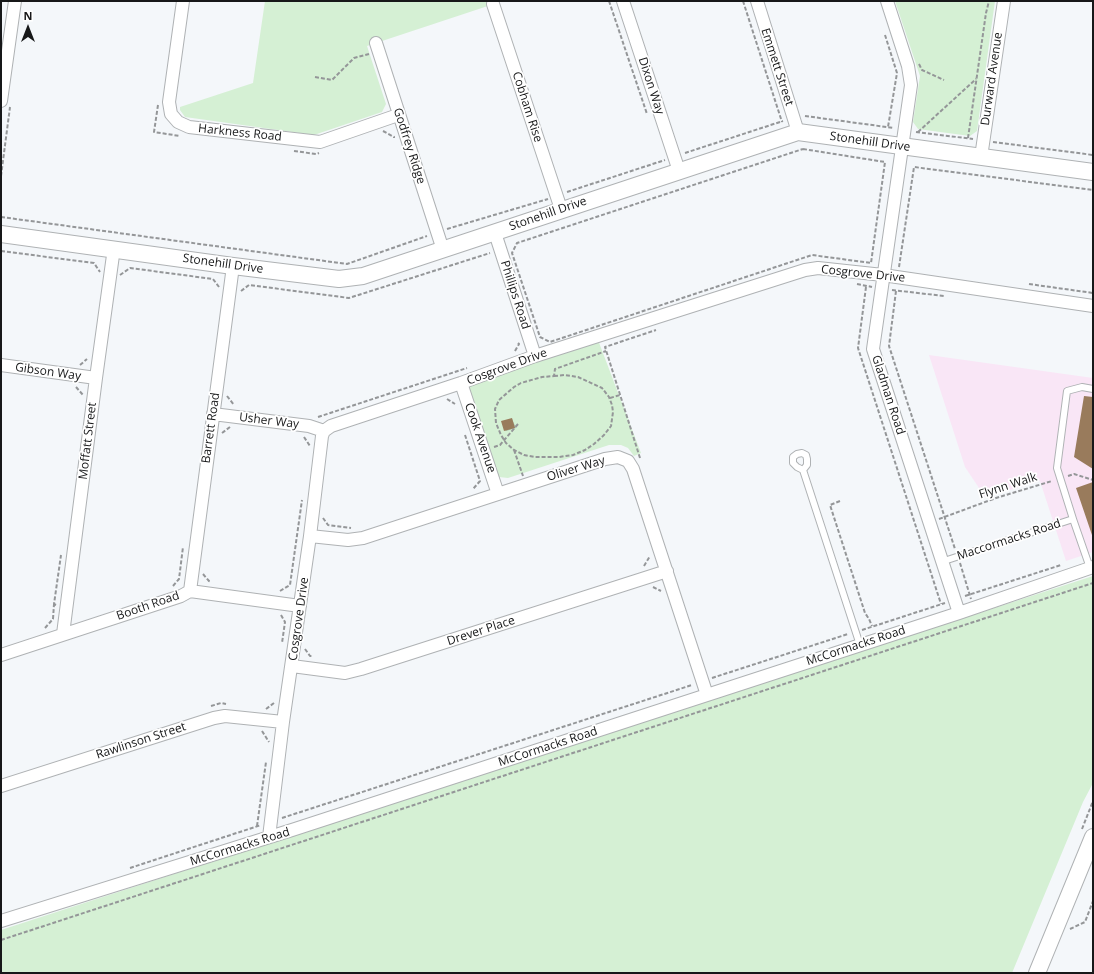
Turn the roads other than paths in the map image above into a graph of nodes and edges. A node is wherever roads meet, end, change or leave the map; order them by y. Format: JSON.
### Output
{"nodes":[{"id":1,"x":15,"y":1,"type":"edge"},
{"id":2,"x":183,"y":1,"type":"edge"},
{"id":3,"x":623,"y":1,"type":"edge"},
{"id":4,"x":757,"y":1,"type":"edge"},
{"id":5,"x":887,"y":1,"type":"edge"},
{"id":6,"x":1004,"y":1,"type":"edge"},
{"id":7,"x":493,"y":4,"type":"dead end"},
{"id":8,"x":377,"y":47,"type":"road end"},
{"id":9,"x":1,"y":101,"type":"edge"},
{"id":10,"x":398,"y":116,"type":"junction"},
{"id":11,"x":798,"y":132,"type":"junction"},
{"id":12,"x":903,"y":146,"type":"junction"},
{"id":13,"x":981,"y":157,"type":"junction"},
{"id":14,"x":679,"y":171,"type":"junction"},
{"id":15,"x":1093,"y":172,"type":"edge"},
{"id":16,"x":561,"y":209,"type":"junction"},
{"id":17,"x":495,"y":233,"type":"junction"},
{"id":18,"x":1,"y":234,"type":"edge"},
{"id":19,"x":114,"y":248,"type":"junction"},
{"id":20,"x":443,"y":250,"type":"junction"},
{"id":21,"x":233,"y":266,"type":"junction"},
{"id":22,"x":883,"y":275,"type":"junction"},
{"id":23,"x":1093,"y":306,"type":"edge"},
{"id":24,"x":535,"y":356,"type":"junction"},
{"id":25,"x":1,"y":365,"type":"edge"},
{"id":26,"x":96,"y":378,"type":"junction"},
{"id":27,"x":461,"y":383,"type":"junction"},
{"id":28,"x":1093,"y":389,"type":"edge"},
{"id":29,"x":213,"y":414,"type":"junction"},
{"id":30,"x":324,"y":431,"type":"junction"},
{"id":31,"x":803,"y":470,"type":"dead end"},
{"id":32,"x":498,"y":494,"type":"junction"},
{"id":33,"x":1073,"y":519,"type":"junction"},
{"id":34,"x":310,"y":536,"type":"junction"},
{"id":35,"x":941,"y":562,"type":"junction"},
{"id":36,"x":1092,"y":568,"type":"edge"},
{"id":37,"x":667,"y":571,"type":"junction"},
{"id":38,"x":190,"y":591,"type":"junction"},
{"id":39,"x":300,"y":606,"type":"junction"},
{"id":40,"x":959,"y":613,"type":"junction"},
{"id":41,"x":63,"y":634,"type":"junction"},
{"id":42,"x":860,"y":645,"type":"junction"},
{"id":43,"x":1,"y":655,"type":"edge"},
{"id":44,"x":292,"y":666,"type":"junction"},
{"id":45,"x":708,"y":695,"type":"junction"},
{"id":46,"x":283,"y":722,"type":"junction"},
{"id":47,"x":1,"y":786,"type":"edge"},
{"id":48,"x":269,"y":837,"type":"junction"},
{"id":49,"x":1093,"y":837,"type":"edge"},
{"id":50,"x":1,"y":921,"type":"edge"},
{"id":51,"x":1037,"y":973,"type":"edge"}],
"edges":[{"from":1,"to":9,"type":"street"},
{"from":2,"to":10,"type":"street","name":"Harkness Road"},
{"from":3,"to":14,"type":"street","name":"Dixon Way"},
{"from":4,"to":11,"type":"street","name":"Emmett Street"},
{"from":5,"to":12,"type":"street","name":"Gladman Road"},
{"from":6,"to":13,"type":"street","name":"Durward Avenue"},
{"from":7,"to":16,"type":"street","name":"Cobham Rise"},
{"from":8,"to":10,"type":"street","name":"Godfrey Ridge"},
{"from":10,"to":20,"type":"street","name":"Godfrey Ridge"},
{"from":11,"to":12,"type":"street","name":"Stonehill Drive"},
{"from":11,"to":14,"type":"street","name":"Stonehill Drive"},
{"from":12,"to":13,"type":"street","name":"Stonehill Drive"},
{"from":12,"to":22,"type":"street","name":"Gladman Road"},
{"from":13,"to":15,"type":"street","name":"Stonehill Drive"},
{"from":14,"to":16,"type":"street","name":"Stonehill Drive"},
{"from":16,"to":17,"type":"street","name":"Stonehill Drive"},
{"from":17,"to":20,"type":"street","name":"Stonehill Drive"},
{"from":17,"to":24,"type":"street","name":"Phillips Road"},
{"from":18,"to":19,"type":"street","name":"Stonehill Drive"},
{"from":19,"to":21,"type":"street","name":"Stonehill Drive"},
{"from":19,"to":26,"type":"street","name":"Moffatt Street"},
{"from":20,"to":21,"type":"street","name":"Stonehill Drive"},
{"from":21,"to":29,"type":"street","name":"Barrett Road"},
{"from":22,"to":23,"type":"street","name":"Cosgrove Drive"},
{"from":22,"to":24,"type":"street","name":"Cosgrove Drive"},
{"from":22,"to":35,"type":"street","name":"Gladman Road"},
{"from":24,"to":27,"type":"street","name":"Cosgrove Drive"},
{"from":25,"to":26,"type":"street","name":"Gibson Way"},
{"from":26,"to":41,"type":"street","name":"Moffatt Street"},
{"from":27,"to":30,"type":"street","name":"Cosgrove Drive"},
{"from":27,"to":32,"type":"street","name":"Cook Avenue"},
{"from":28,"to":33,"type":"lane"},
{"from":29,"to":30,"type":"street","name":"Usher Way"},
{"from":29,"to":38,"type":"street","name":"Barrett Road"},
{"from":30,"to":34,"type":"street","name":"Cosgrove Drive"},
{"from":31,"to":42,"type":"lane"},
{"from":32,"to":34,"type":"street","name":"Oliver Way"},
{"from":32,"to":37,"type":"street","name":"Oliver Way"},
{"from":33,"to":35,"type":"lane","name":"Maccormacks Road"},
{"from":33,"to":36,"type":"lane","name":"Maccormacks Road"},
{"from":34,"to":39,"type":"street","name":"Cosgrove Drive"},
{"from":35,"to":40,"type":"street","name":"Gladman Road"},
{"from":36,"to":40,"type":"street","name":"McCormacks Road"},
{"from":37,"to":44,"type":"street","name":"Drever Place"},
{"from":37,"to":45,"type":"street","name":"Oliver Way"},
{"from":38,"to":39,"type":"street","name":"Booth Road"},
{"from":38,"to":41,"type":"street","name":"Booth Road"},
{"from":39,"to":44,"type":"street","name":"Cosgrove Drive"},
{"from":40,"to":42,"type":"street","name":"McCormacks Road"},
{"from":41,"to":43,"type":"street","name":"Booth Road"},
{"from":42,"to":45,"type":"street","name":"McCormacks Road"},
{"from":44,"to":46,"type":"street","name":"Cosgrove Drive"},
{"from":45,"to":48,"type":"street","name":"McCormacks Road"},
{"from":46,"to":47,"type":"street","name":"Rawlinson Street"},
{"from":46,"to":48,"type":"street","name":"Cosgrove Drive"},
{"from":48,"to":50,"type":"street","name":"McCormacks Road"},
{"from":49,"to":51,"type":"street"}]}
